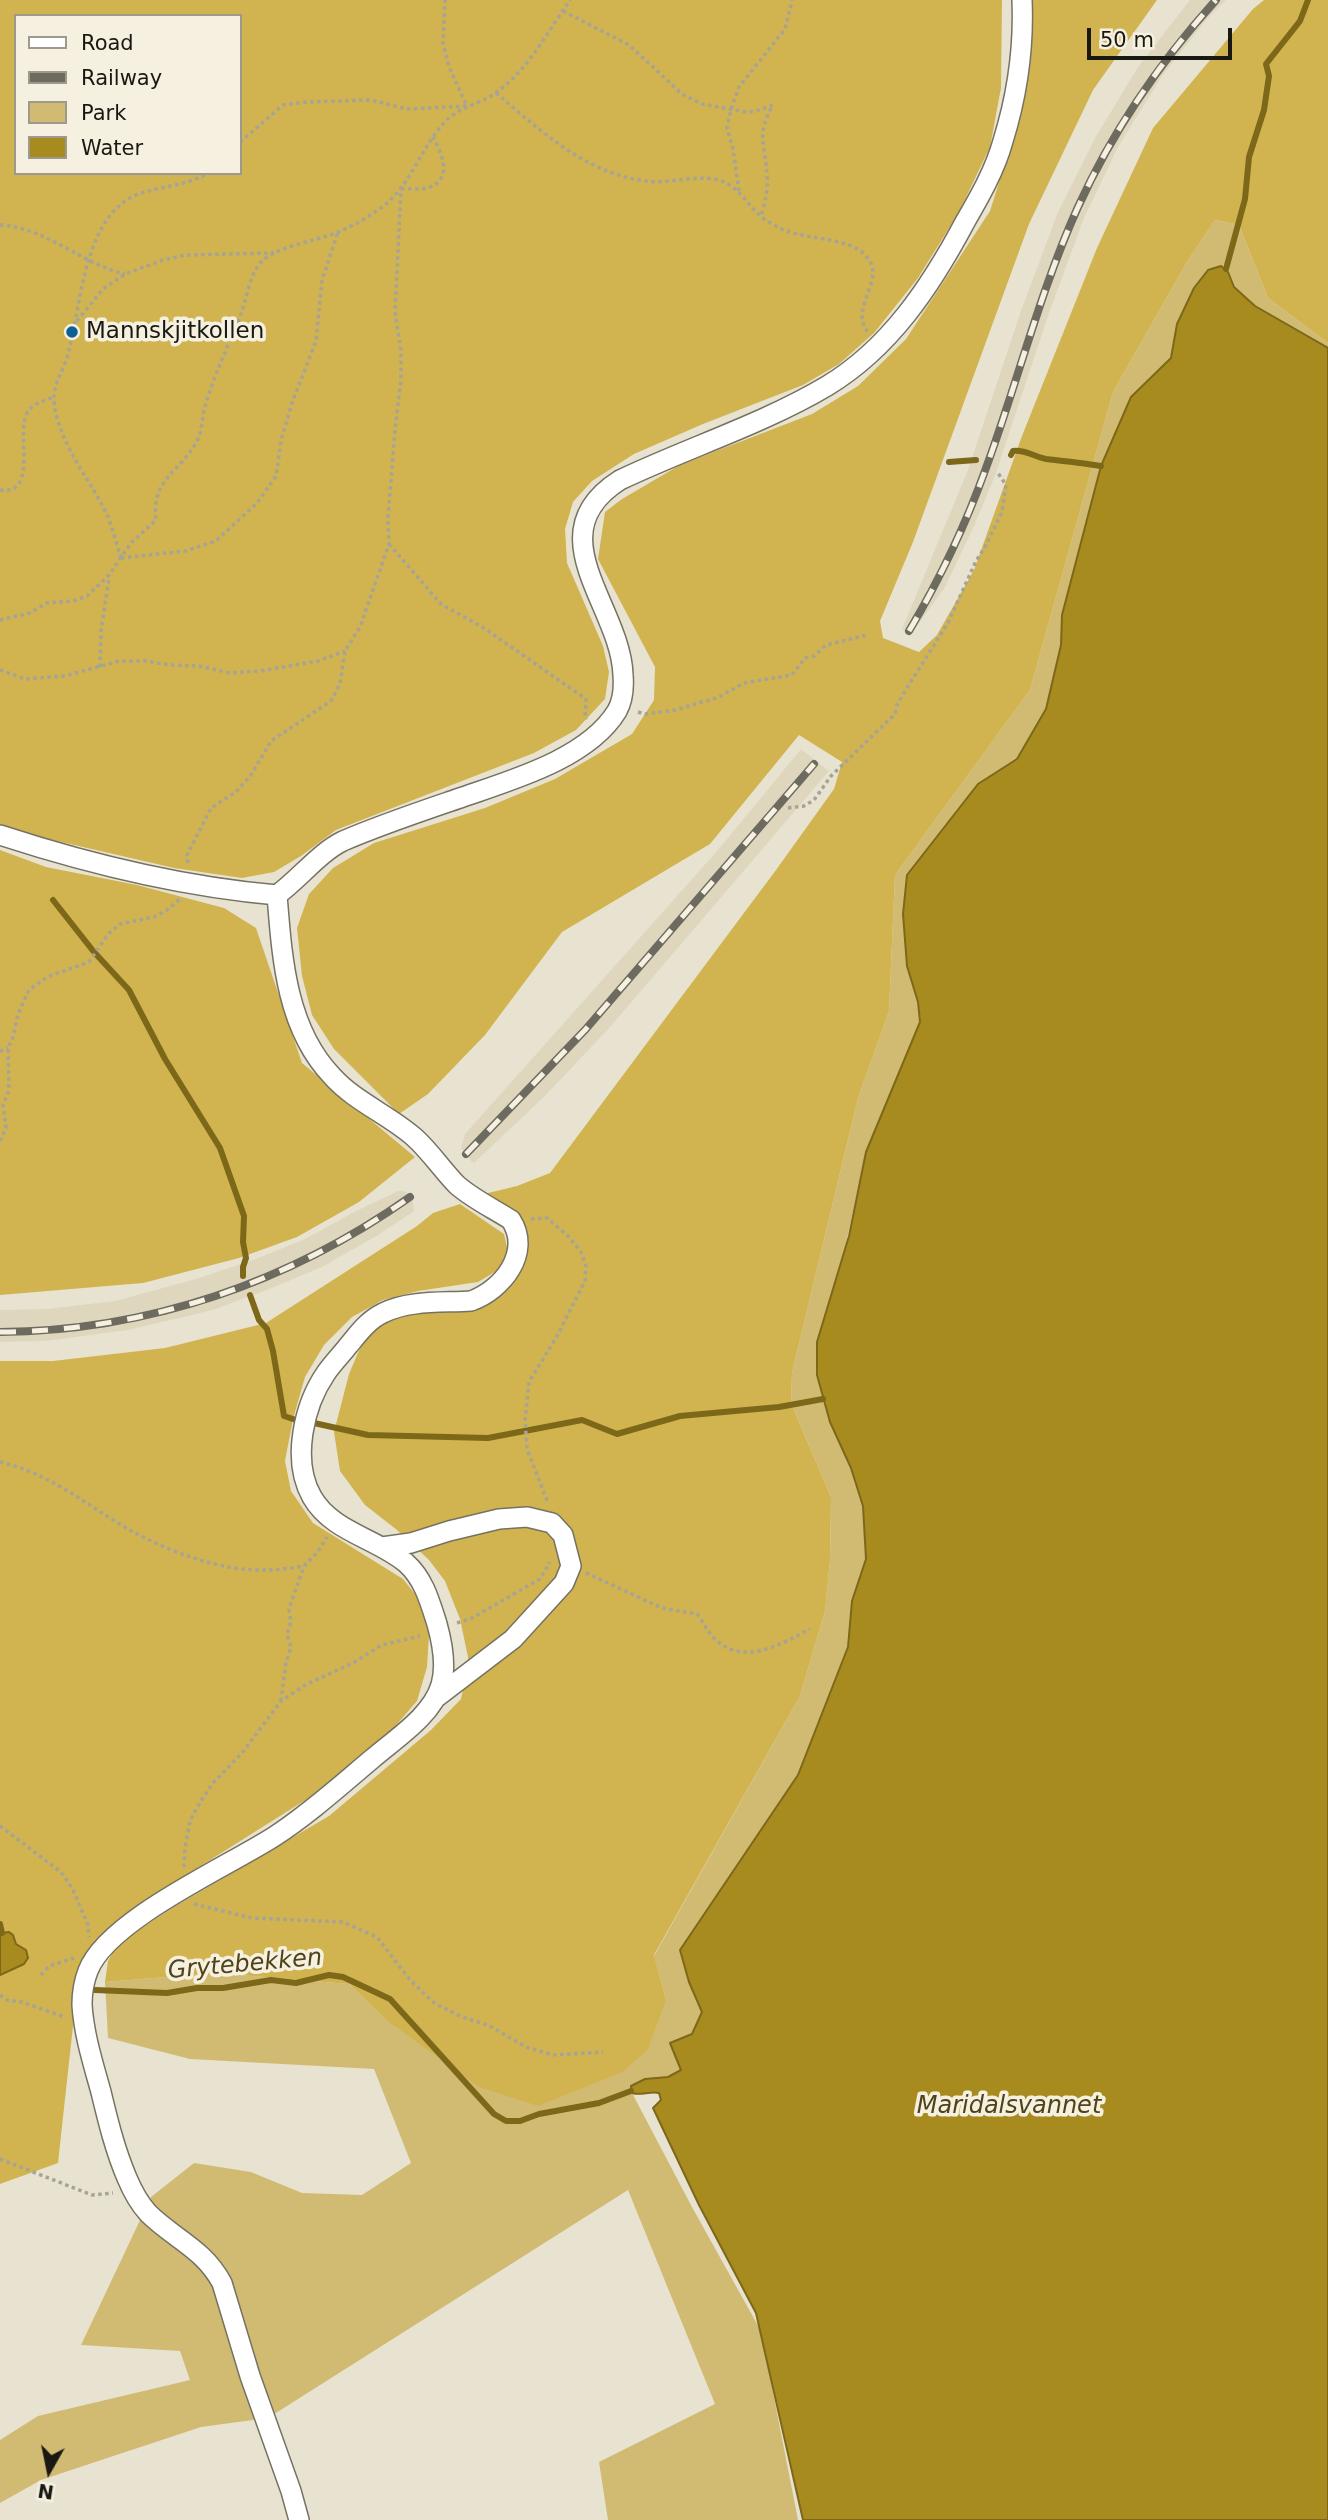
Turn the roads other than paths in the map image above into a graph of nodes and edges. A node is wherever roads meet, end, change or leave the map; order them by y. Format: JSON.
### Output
{"nodes":[{"id":1,"x":1022,"y":0,"type":"edge"},
{"id":2,"x":0,"y":835,"type":"edge"},
{"id":3,"x":278,"y":895,"type":"junction"},
{"id":4,"x":382,"y":1547,"type":"junction"},
{"id":5,"x":436,"y":1697,"type":"junction"},
{"id":6,"x":299,"y":2520,"type":"edge"}],
"edges":[{"from":1,"to":3,"type":"lane"},
{"from":2,"to":3,"type":"lane"},
{"from":3,"to":4,"type":"lane"},
{"from":4,"to":5,"type":"lane"},
{"from":4,"to":5,"type":"lane"},
{"from":5,"to":6,"type":"lane"}]}
